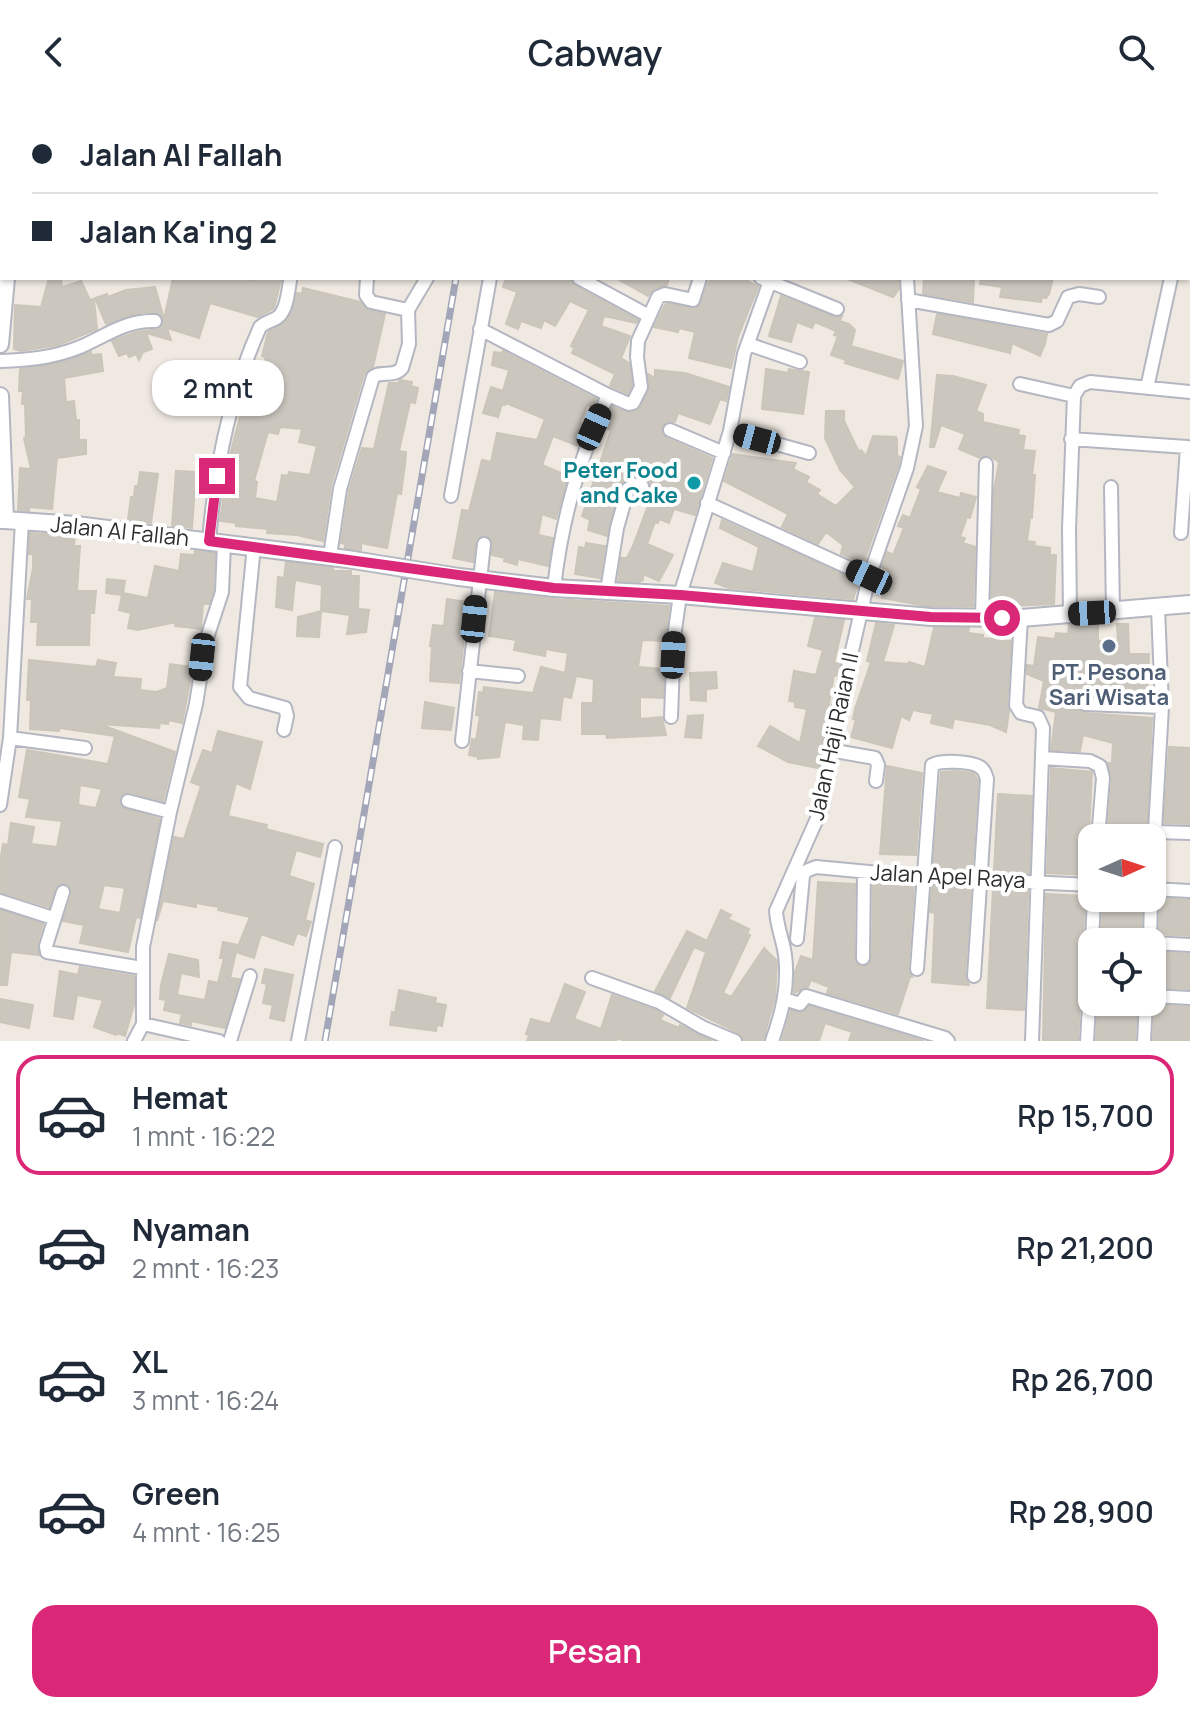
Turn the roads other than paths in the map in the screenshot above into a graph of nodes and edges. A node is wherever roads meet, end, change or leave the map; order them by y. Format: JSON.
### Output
{"nodes":[{"id":1,"x":140,"y":104,"type":"edge"},
{"id":2,"x":175,"y":104,"type":"edge"},
{"id":3,"x":6,"y":280,"type":"edge"},
{"id":4,"x":367,"y":280,"type":"edge"},
{"id":5,"x":426,"y":280,"type":"edge"},
{"id":6,"x":490,"y":280,"type":"edge"},
{"id":7,"x":583,"y":280,"type":"edge"},
{"id":8,"x":699,"y":280,"type":"edge"},
{"id":9,"x":766,"y":280,"type":"edge"},
{"id":10,"x":907,"y":280,"type":"edge"},
{"id":11,"x":1171,"y":280,"type":"edge"},
{"id":12,"x":290,"y":281,"type":"dead end"},
{"id":13,"x":1099,"y":297,"type":"dead end"},
{"id":14,"x":908,"y":300,"type":"junction"},
{"id":15,"x":837,"y":309,"type":"dead end"},
{"id":16,"x":408,"y":310,"type":"junction"},
{"id":17,"x":649,"y":316,"type":"junction"},
{"id":18,"x":155,"y":321,"type":"dead end"},
{"id":19,"x":480,"y":329,"type":"junction"},
{"id":20,"x":0,"y":344,"type":"edge"},
{"id":21,"x":748,"y":344,"type":"junction"},
{"id":22,"x":0,"y":361,"type":"edge"},
{"id":23,"x":800,"y":362,"type":"dead end"},
{"id":24,"x":1020,"y":384,"type":"dead end"},
{"id":25,"x":1147,"y":388,"type":"junction"},
{"id":26,"x":1190,"y":392,"type":"edge"},
{"id":27,"x":608,"y":395,"type":"junction"},
{"id":28,"x":0,"y":396,"type":"edge"},
{"id":29,"x":1074,"y":396,"type":"junction"},
{"id":30,"x":670,"y":430,"type":"dead end"},
{"id":31,"x":730,"y":431,"type":"junction"},
{"id":32,"x":1071,"y":439,"type":"junction"},
{"id":33,"x":1188,"y":447,"type":"edge"},
{"id":34,"x":724,"y":453,"type":"junction"},
{"id":35,"x":809,"y":453,"type":"dead end"},
{"id":36,"x":986,"y":464,"type":"dead end"},
{"id":37,"x":642,"y":486,"type":"dead end"},
{"id":38,"x":1111,"y":487,"type":"dead end"},
{"id":39,"x":451,"y":496,"type":"dead end"},
{"id":40,"x":1187,"y":500,"type":"edge"},
{"id":41,"x":707,"y":503,"type":"junction"},
{"id":42,"x":9,"y":520,"type":"edge"},
{"id":43,"x":1181,"y":533,"type":"dead end"},
{"id":44,"x":217,"y":542,"type":"junction"},
{"id":45,"x":484,"y":544,"type":"dead end"},
{"id":46,"x":254,"y":546,"type":"junction"},
{"id":47,"x":338,"y":558,"type":"junction"},
{"id":48,"x":869,"y":577,"type":"junction"},
{"id":49,"x":480,"y":579,"type":"junction"},
{"id":50,"x":554,"y":588,"type":"junction"},
{"id":51,"x":607,"y":591,"type":"junction"},
{"id":52,"x":680,"y":595,"type":"junction"},
{"id":53,"x":1190,"y":604,"type":"edge"},
{"id":54,"x":1153,"y":608,"type":"junction"},
{"id":55,"x":861,"y":612,"type":"junction"},
{"id":56,"x":1113,"y":612,"type":"junction"},
{"id":57,"x":1070,"y":614,"type":"junction"},
{"id":58,"x":982,"y":618,"type":"junction"},
{"id":59,"x":1021,"y":618,"type":"junction"},
{"id":60,"x":469,"y":671,"type":"junction"},
{"id":61,"x":518,"y":676,"type":"dead end"},
{"id":62,"x":1085,"y":704,"type":"dead end"},
{"id":63,"x":1159,"y":711,"type":"junction"},
{"id":64,"x":671,"y":717,"type":"dead end"},
{"id":65,"x":284,"y":730,"type":"dead end"},
{"id":66,"x":10,"y":738,"type":"junction"},
{"id":67,"x":462,"y":741,"type":"dead end"},
{"id":68,"x":85,"y":748,"type":"dead end"},
{"id":69,"x":829,"y":750,"type":"junction"},
{"id":70,"x":1042,"y":758,"type":"junction"},
{"id":71,"x":876,"y":781,"type":"dead end"},
{"id":72,"x":128,"y":801,"type":"dead end"},
{"id":73,"x":0,"y":805,"type":"edge"},
{"id":74,"x":170,"y":812,"type":"junction"},
{"id":75,"x":1099,"y":824,"type":"edge"},
{"id":76,"x":1155,"y":824,"type":"edge"},
{"id":77,"x":1166,"y":832,"type":"edge"},
{"id":78,"x":1190,"y":833,"type":"edge"},
{"id":79,"x":335,"y":847,"type":"dead end"},
{"id":80,"x":864,"y":872,"type":"junction"},
{"id":81,"x":922,"y":877,"type":"junction"},
{"id":82,"x":982,"y":879,"type":"junction"},
{"id":83,"x":1039,"y":881,"type":"junction"},
{"id":84,"x":1078,"y":884,"type":"edge"},
{"id":85,"x":1166,"y":890,"type":"edge"},
{"id":86,"x":1190,"y":891,"type":"edge"},
{"id":87,"x":63,"y":892,"type":"dead end"},
{"id":88,"x":0,"y":901,"type":"edge"},
{"id":89,"x":53,"y":918,"type":"junction"},
{"id":90,"x":797,"y":939,"type":"dead end"},
{"id":91,"x":1166,"y":944,"type":"edge"},
{"id":92,"x":1190,"y":945,"type":"edge"},
{"id":93,"x":863,"y":958,"type":"dead end"},
{"id":94,"x":142,"y":968,"type":"junction"},
{"id":95,"x":917,"y":969,"type":"dead end"},
{"id":96,"x":250,"y":976,"type":"dead end"},
{"id":97,"x":974,"y":976,"type":"dead end"},
{"id":98,"x":592,"y":978,"type":"dead end"},
{"id":99,"x":1166,"y":997,"type":"edge"},
{"id":100,"x":1190,"y":998,"type":"edge"},
{"id":101,"x":784,"y":999,"type":"junction"},
{"id":102,"x":1088,"y":1016,"type":"edge"},
{"id":103,"x":1145,"y":1016,"type":"edge"},
{"id":104,"x":143,"y":1024,"type":"junction"},
{"id":105,"x":134,"y":1041,"type":"edge"},
{"id":106,"x":219,"y":1041,"type":"edge"},
{"id":107,"x":230,"y":1041,"type":"edge"},
{"id":108,"x":298,"y":1041,"type":"edge"},
{"id":109,"x":735,"y":1041,"type":"edge"},
{"id":110,"x":772,"y":1041,"type":"edge"},
{"id":111,"x":948,"y":1041,"type":"edge"},
{"id":112,"x":1032,"y":1041,"type":"edge"},
{"id":113,"x":1087,"y":1041,"type":"edge"},
{"id":114,"x":1144,"y":1041,"type":"edge"}],
"edges":[{"from":1,"to":2,"type":"street"},
{"from":3,"to":20,"type":"street"},
{"from":4,"to":16,"type":"street"},
{"from":5,"to":16,"type":"street"},
{"from":6,"to":19,"type":"street"},
{"from":7,"to":17,"type":"street"},
{"from":8,"to":17,"type":"street"},
{"from":9,"to":15,"type":"street"},
{"from":9,"to":21,"type":"street"},
{"from":10,"to":14,"type":"street","name":"Jalan Haji Raian II"},
{"from":11,"to":25,"type":"street"},
{"from":12,"to":44,"type":"street"},
{"from":13,"to":14,"type":"street"},
{"from":14,"to":48,"type":"street","name":"Jalan Haji Raian II"},
{"from":16,"to":47,"type":"street"},
{"from":17,"to":27,"type":"street"},
{"from":18,"to":22,"type":"street"},
{"from":19,"to":27,"type":"street"},
{"from":19,"to":39,"type":"street"},
{"from":21,"to":23,"type":"street"},
{"from":21,"to":31,"type":"street"},
{"from":24,"to":29,"type":"street"},
{"from":25,"to":26,"type":"street"},
{"from":25,"to":29,"type":"street"},
{"from":27,"to":50,"type":"street"},
{"from":28,"to":42,"type":"street"},
{"from":29,"to":32,"type":"street"},
{"from":30,"to":34,"type":"street"},
{"from":31,"to":34,"type":"street"},
{"from":31,"to":35,"type":"street"},
{"from":32,"to":33,"type":"street"},
{"from":32,"to":57,"type":"street"},
{"from":33,"to":40,"type":"street"},
{"from":34,"to":41,"type":"street"},
{"from":36,"to":58,"type":"street"},
{"from":37,"to":51,"type":"street"},
{"from":38,"to":56,"type":"street"},
{"from":40,"to":43,"type":"street"},
{"from":41,"to":48,"type":"street"},
{"from":41,"to":52,"type":"street"},
{"from":42,"to":44,"type":"street","name":"Jalan Al Fallah"},
{"from":42,"to":66,"type":"street"},
{"from":44,"to":46,"type":"street","name":"Jalan Al Fallah"},
{"from":44,"to":74,"type":"street"},
{"from":45,"to":49,"type":"street"},
{"from":46,"to":47,"type":"street","name":"Jalan Al Fallah"},
{"from":46,"to":65,"type":"street"},
{"from":47,"to":49,"type":"street","name":"Jalan Al Fallah","bridge":true},
{"from":48,"to":55,"type":"street","name":"Jalan Haji Raian II"},
{"from":49,"to":50,"type":"street","name":"Jalan Al Fallah"},
{"from":49,"to":60,"type":"street"},
{"from":50,"to":51,"type":"street","name":"Jalan Al Fallah"},
{"from":51,"to":52,"type":"street","name":"Jalan Al Fallah"},
{"from":52,"to":55,"type":"street","name":"Jalan Al Fallah"},
{"from":52,"to":64,"type":"street"},
{"from":53,"to":54,"type":"street","name":"Jalan Al Fallah"},
{"from":54,"to":56,"type":"street","name":"Jalan Al Fallah"},
{"from":54,"to":63,"type":"street"},
{"from":55,"to":58,"type":"street","name":"Jalan Al Fallah"},
{"from":55,"to":69,"type":"street","name":"Jalan Haji Raian II"},
{"from":56,"to":57,"type":"street","name":"Jalan Al Fallah"},
{"from":57,"to":59,"type":"street","name":"Jalan Al Fallah"},
{"from":58,"to":59,"type":"street","name":"Jalan Al Fallah"},
{"from":59,"to":70,"type":"street"},
{"from":60,"to":61,"type":"street"},
{"from":60,"to":67,"type":"street"},
{"from":62,"to":63,"type":"street"},
{"from":63,"to":76,"type":"street"},
{"from":66,"to":68,"type":"street"},
{"from":66,"to":73,"type":"street"},
{"from":69,"to":71,"type":"street"},
{"from":69,"to":101,"type":"street","name":"Jalan Haji Raian II"},
{"from":70,"to":75,"type":"street"},
{"from":70,"to":83,"type":"street"},
{"from":72,"to":74,"type":"street"},
{"from":74,"to":94,"type":"street"},
{"from":77,"to":78,"type":"street"},
{"from":79,"to":108,"type":"street"},
{"from":80,"to":81,"type":"street","name":"Jalan Apel Raya"},
{"from":80,"to":90,"type":"street","name":"Jalan Apel Raya"},
{"from":80,"to":93,"type":"street"},
{"from":81,"to":82,"type":"street","name":"Jalan Apel Raya"},
{"from":81,"to":82,"type":"street"},
{"from":81,"to":95,"type":"street"},
{"from":82,"to":83,"type":"street","name":"Jalan Apel Raya"},
{"from":82,"to":97,"type":"street"},
{"from":83,"to":84,"type":"street","name":"Jalan Apel Raya"},
{"from":83,"to":112,"type":"street"},
{"from":85,"to":86,"type":"street"},
{"from":87,"to":89,"type":"street"},
{"from":88,"to":89,"type":"street"},
{"from":89,"to":94,"type":"street"},
{"from":91,"to":92,"type":"street"},
{"from":94,"to":104,"type":"street"},
{"from":96,"to":107,"type":"street"},
{"from":98,"to":109,"type":"street"},
{"from":99,"to":100,"type":"street"},
{"from":101,"to":110,"type":"street","name":"Jalan Haji Raian II"},
{"from":101,"to":111,"type":"street"},
{"from":102,"to":113,"type":"street"},
{"from":103,"to":114,"type":"street"},
{"from":104,"to":105,"type":"street"},
{"from":104,"to":106,"type":"street"}]}
